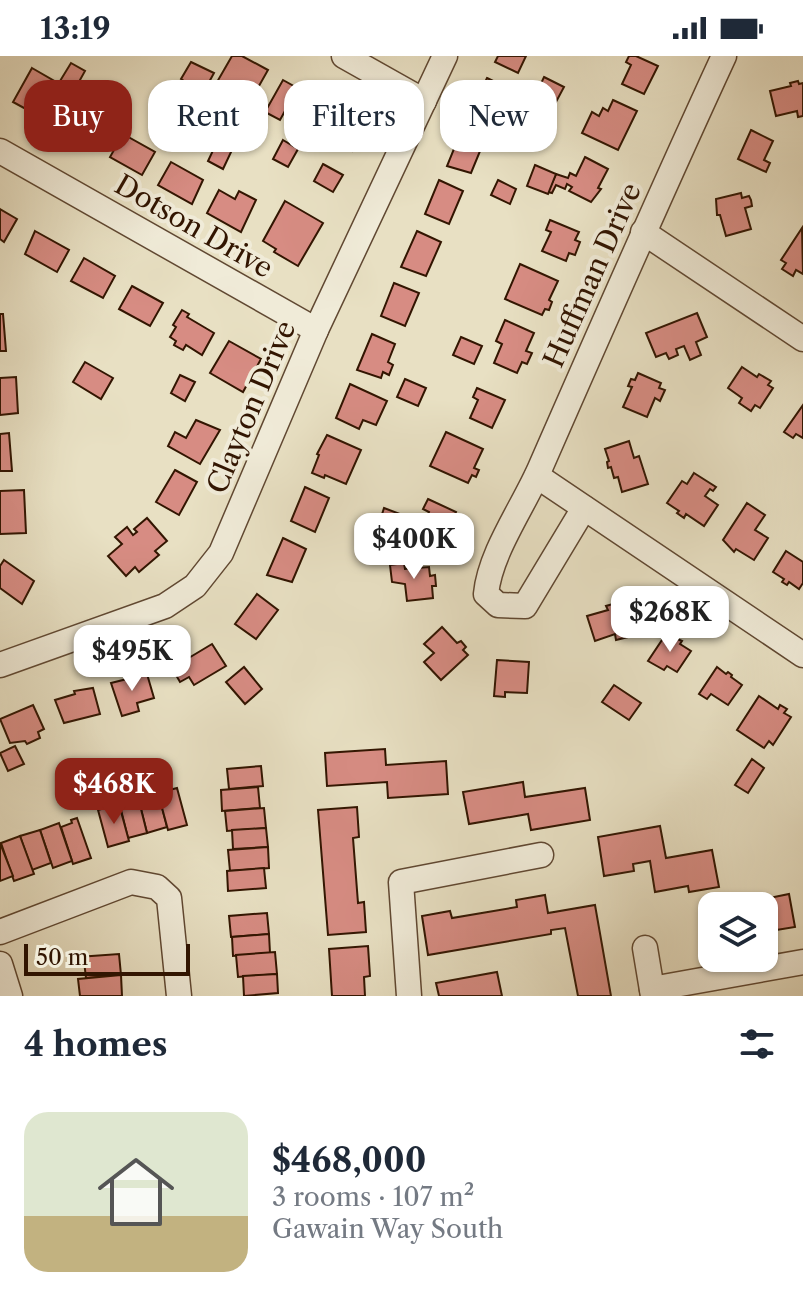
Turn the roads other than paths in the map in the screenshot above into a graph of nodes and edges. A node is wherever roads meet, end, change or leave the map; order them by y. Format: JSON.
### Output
{"nodes":[{"id":1,"x":344,"y":56,"type":"edge"},
{"id":2,"x":445,"y":56,"type":"edge"},
{"id":3,"x":724,"y":56,"type":"edge"},
{"id":4,"x":387,"y":80,"type":"edge"},
{"id":5,"x":424,"y":101,"type":"edge"},
{"id":6,"x":0,"y":151,"type":"edge"},
{"id":7,"x":400,"y":152,"type":"edge"},
{"id":8,"x":643,"y":232,"type":"junction"},
{"id":9,"x":316,"y":330,"type":"junction"},
{"id":10,"x":803,"y":339,"type":"edge"},
{"id":11,"x":537,"y":476,"type":"junction"},
{"id":12,"x":584,"y":508,"type":"junction"},
{"id":13,"x":803,"y":655,"type":"edge"},
{"id":14,"x":0,"y":665,"type":"edge"},
{"id":15,"x":541,"y":855,"type":"dead end"},
{"id":16,"x":0,"y":932,"type":"edge"},
{"id":17,"x":645,"y":948,"type":"dead end"},
{"id":18,"x":803,"y":962,"type":"edge"},
{"id":19,"x":0,"y":964,"type":"edge"},
{"id":20,"x":653,"y":992,"type":"edge"},
{"id":21,"x":10,"y":996,"type":"edge"},
{"id":22,"x":179,"y":996,"type":"edge"},
{"id":23,"x":409,"y":996,"type":"edge"}],
"edges":[{"from":1,"to":4,"type":"street"},
{"from":2,"to":5,"type":"street","name":"Clayton Drive"},
{"from":3,"to":8,"type":"street","name":"Huffman Drive"},
{"from":6,"to":9,"type":"street","name":"Dotson Drive"},
{"from":7,"to":9,"type":"street","name":"Clayton Drive"},
{"from":8,"to":10,"type":"street"},
{"from":8,"to":11,"type":"street","name":"Huffman Drive"},
{"from":9,"to":14,"type":"street","name":"Clayton Drive"},
{"from":11,"to":12,"type":"street"},
{"from":11,"to":12,"type":"street","name":"Huffman Drive"},
{"from":12,"to":13,"type":"street"},
{"from":15,"to":23,"type":"street"},
{"from":16,"to":22,"type":"street"},
{"from":17,"to":20,"type":"street"},
{"from":18,"to":20,"type":"street"},
{"from":19,"to":21,"type":"street"}]}
